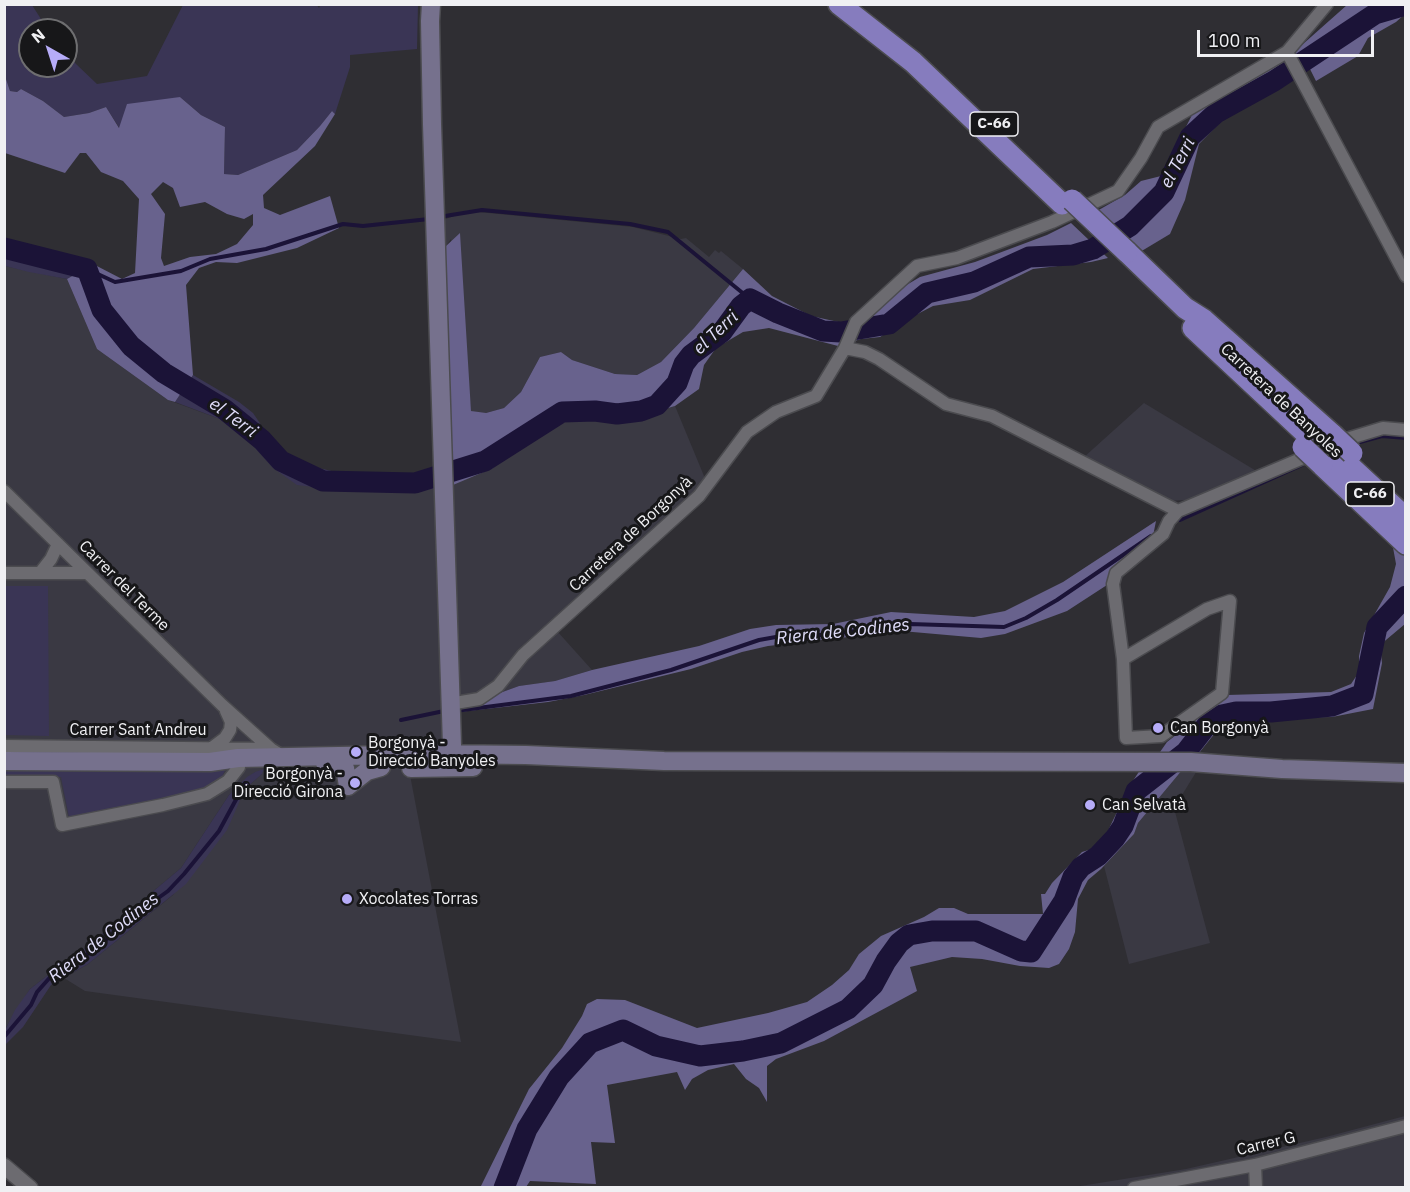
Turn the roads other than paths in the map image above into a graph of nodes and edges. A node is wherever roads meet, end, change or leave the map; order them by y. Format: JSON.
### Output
{"nodes":[{"id":1,"x":432,"y":4,"type":"edge"},
{"id":2,"x":839,"y":4,"type":"edge"},
{"id":3,"x":859,"y":4,"type":"edge"},
{"id":4,"x":1327,"y":4,"type":"edge"},
{"id":5,"x":1287,"y":52,"type":"junction"},
{"id":6,"x":1067,"y":202,"type":"junction"},
{"id":7,"x":1122,"y":254,"type":"junction"},
{"id":8,"x":1406,"y":276,"type":"edge"},
{"id":9,"x":845,"y":348,"type":"junction"},
{"id":10,"x":1406,"y":430,"type":"edge"},
{"id":11,"x":1318,"y":441,"type":"junction"},
{"id":12,"x":1337,"y":459,"type":"junction"},
{"id":13,"x":4,"y":491,"type":"edge"},
{"id":14,"x":1406,"y":503,"type":"edge"},
{"id":15,"x":1178,"y":511,"type":"junction"},
{"id":16,"x":1406,"y":518,"type":"edge"},
{"id":17,"x":1406,"y":528,"type":"edge"},
{"id":18,"x":58,"y":544,"type":"junction"},
{"id":19,"x":1406,"y":544,"type":"edge"},
{"id":20,"x":4,"y":573,"type":"edge"},
{"id":21,"x":40,"y":573,"type":"junction"},
{"id":22,"x":87,"y":573,"type":"junction"},
{"id":23,"x":1123,"y":659,"type":"junction"},
{"id":24,"x":449,"y":704,"type":"junction"},
{"id":25,"x":222,"y":705,"type":"junction"},
{"id":26,"x":1126,"y":738,"type":"junction"},
{"id":27,"x":4,"y":746,"type":"edge"},
{"id":28,"x":452,"y":752,"type":"junction"},
{"id":29,"x":278,"y":753,"type":"junction"},
{"id":30,"x":212,"y":754,"type":"junction"},
{"id":31,"x":4,"y":761,"type":"edge"},
{"id":32,"x":664,"y":761,"type":"junction"},
{"id":33,"x":1124,"y":762,"type":"junction"},
{"id":34,"x":1222,"y":763,"type":"junction"},
{"id":35,"x":1406,"y":763,"type":"edge"},
{"id":36,"x":394,"y":764,"type":"junction"},
{"id":37,"x":545,"y":766,"type":"junction"},
{"id":38,"x":239,"y":767,"type":"junction"},
{"id":39,"x":347,"y":773,"type":"junction"},
{"id":40,"x":1406,"y":773,"type":"edge"},
{"id":41,"x":4,"y":782,"type":"edge"},
{"id":42,"x":1406,"y":1126,"type":"edge"},
{"id":43,"x":1256,"y":1165,"type":"junction"},
{"id":44,"x":4,"y":1166,"type":"edge"},
{"id":45,"x":30,"y":1188,"type":"edge"},
{"id":46,"x":1134,"y":1188,"type":"edge"},
{"id":47,"x":1256,"y":1188,"type":"edge"}],
"edges":[{"from":1,"to":24,"type":"main road"},
{"from":2,"to":6,"type":"highway","number":"C-66"},
{"from":3,"to":6,"type":"highway","number":"C-66"},
{"from":4,"to":5,"type":"street","name":"Carretera de Borgonyà"},
{"from":5,"to":8,"type":"street"},
{"from":5,"to":9,"type":"street","name":"Carretera de Borgonyà"},
{"from":6,"to":7,"type":"highway","number":"C-66"},
{"from":7,"to":11,"type":"highway","number":"C-66"},
{"from":7,"to":11,"type":"highway"},
{"from":9,"to":15,"type":"street"},
{"from":9,"to":24,"type":"street","name":"Carretera de Borgonyà"},
{"from":10,"to":15,"type":"street"},
{"from":11,"to":12,"type":"highway","number":"C-66"},
{"from":12,"to":14,"type":"highway"},
{"from":12,"to":16,"type":"highway","name":"Carretera de Banyoles","number":"C-66"},
{"from":12,"to":17,"type":"highway","number":"C-66"},
{"from":12,"to":19,"type":"highway"},
{"from":13,"to":18,"type":"street","name":"Carrer del Terme"},
{"from":15,"to":23,"type":"street"},
{"from":18,"to":21,"type":"street"},
{"from":18,"to":22,"type":"street","name":"Carrer del Terme"},
{"from":20,"to":21,"type":"street"},
{"from":21,"to":22,"type":"street"},
{"from":22,"to":25,"type":"street","name":"Carrer del Terme"},
{"from":23,"to":26,"type":"street"},
{"from":23,"to":26,"type":"street"},
{"from":24,"to":28,"type":"main road"},
{"from":25,"to":29,"type":"street","name":"Carrer del Terme"},
{"from":25,"to":30,"type":"street"},
{"from":26,"to":33,"type":"street"},
{"from":27,"to":30,"type":"street","name":"Carrer Sant Andreu"},
{"from":28,"to":32,"type":"main road"},
{"from":28,"to":36,"type":"main road"},
{"from":28,"to":37,"type":"main road"},
{"from":29,"to":30,"type":"main road"},
{"from":29,"to":36,"type":"main road"},
{"from":29,"to":39,"type":"main road"},
{"from":30,"to":31,"type":"main road"},
{"from":30,"to":38,"type":"main road"},
{"from":32,"to":33,"type":"main road"},
{"from":32,"to":37,"type":"main road"},
{"from":33,"to":34,"type":"main road"},
{"from":34,"to":35,"type":"main road"},
{"from":34,"to":40,"type":"main road"},
{"from":36,"to":37,"type":"main road"},
{"from":36,"to":39,"type":"main road"},
{"from":36,"to":39,"type":"main road"},
{"from":38,"to":39,"type":"main road"},
{"from":38,"to":41,"type":"street"},
{"from":42,"to":43,"type":"street","name":"Carrer G"},
{"from":43,"to":46,"type":"street","name":"Carrer G"},
{"from":43,"to":47,"type":"street"},
{"from":44,"to":45,"type":"street"}]}
